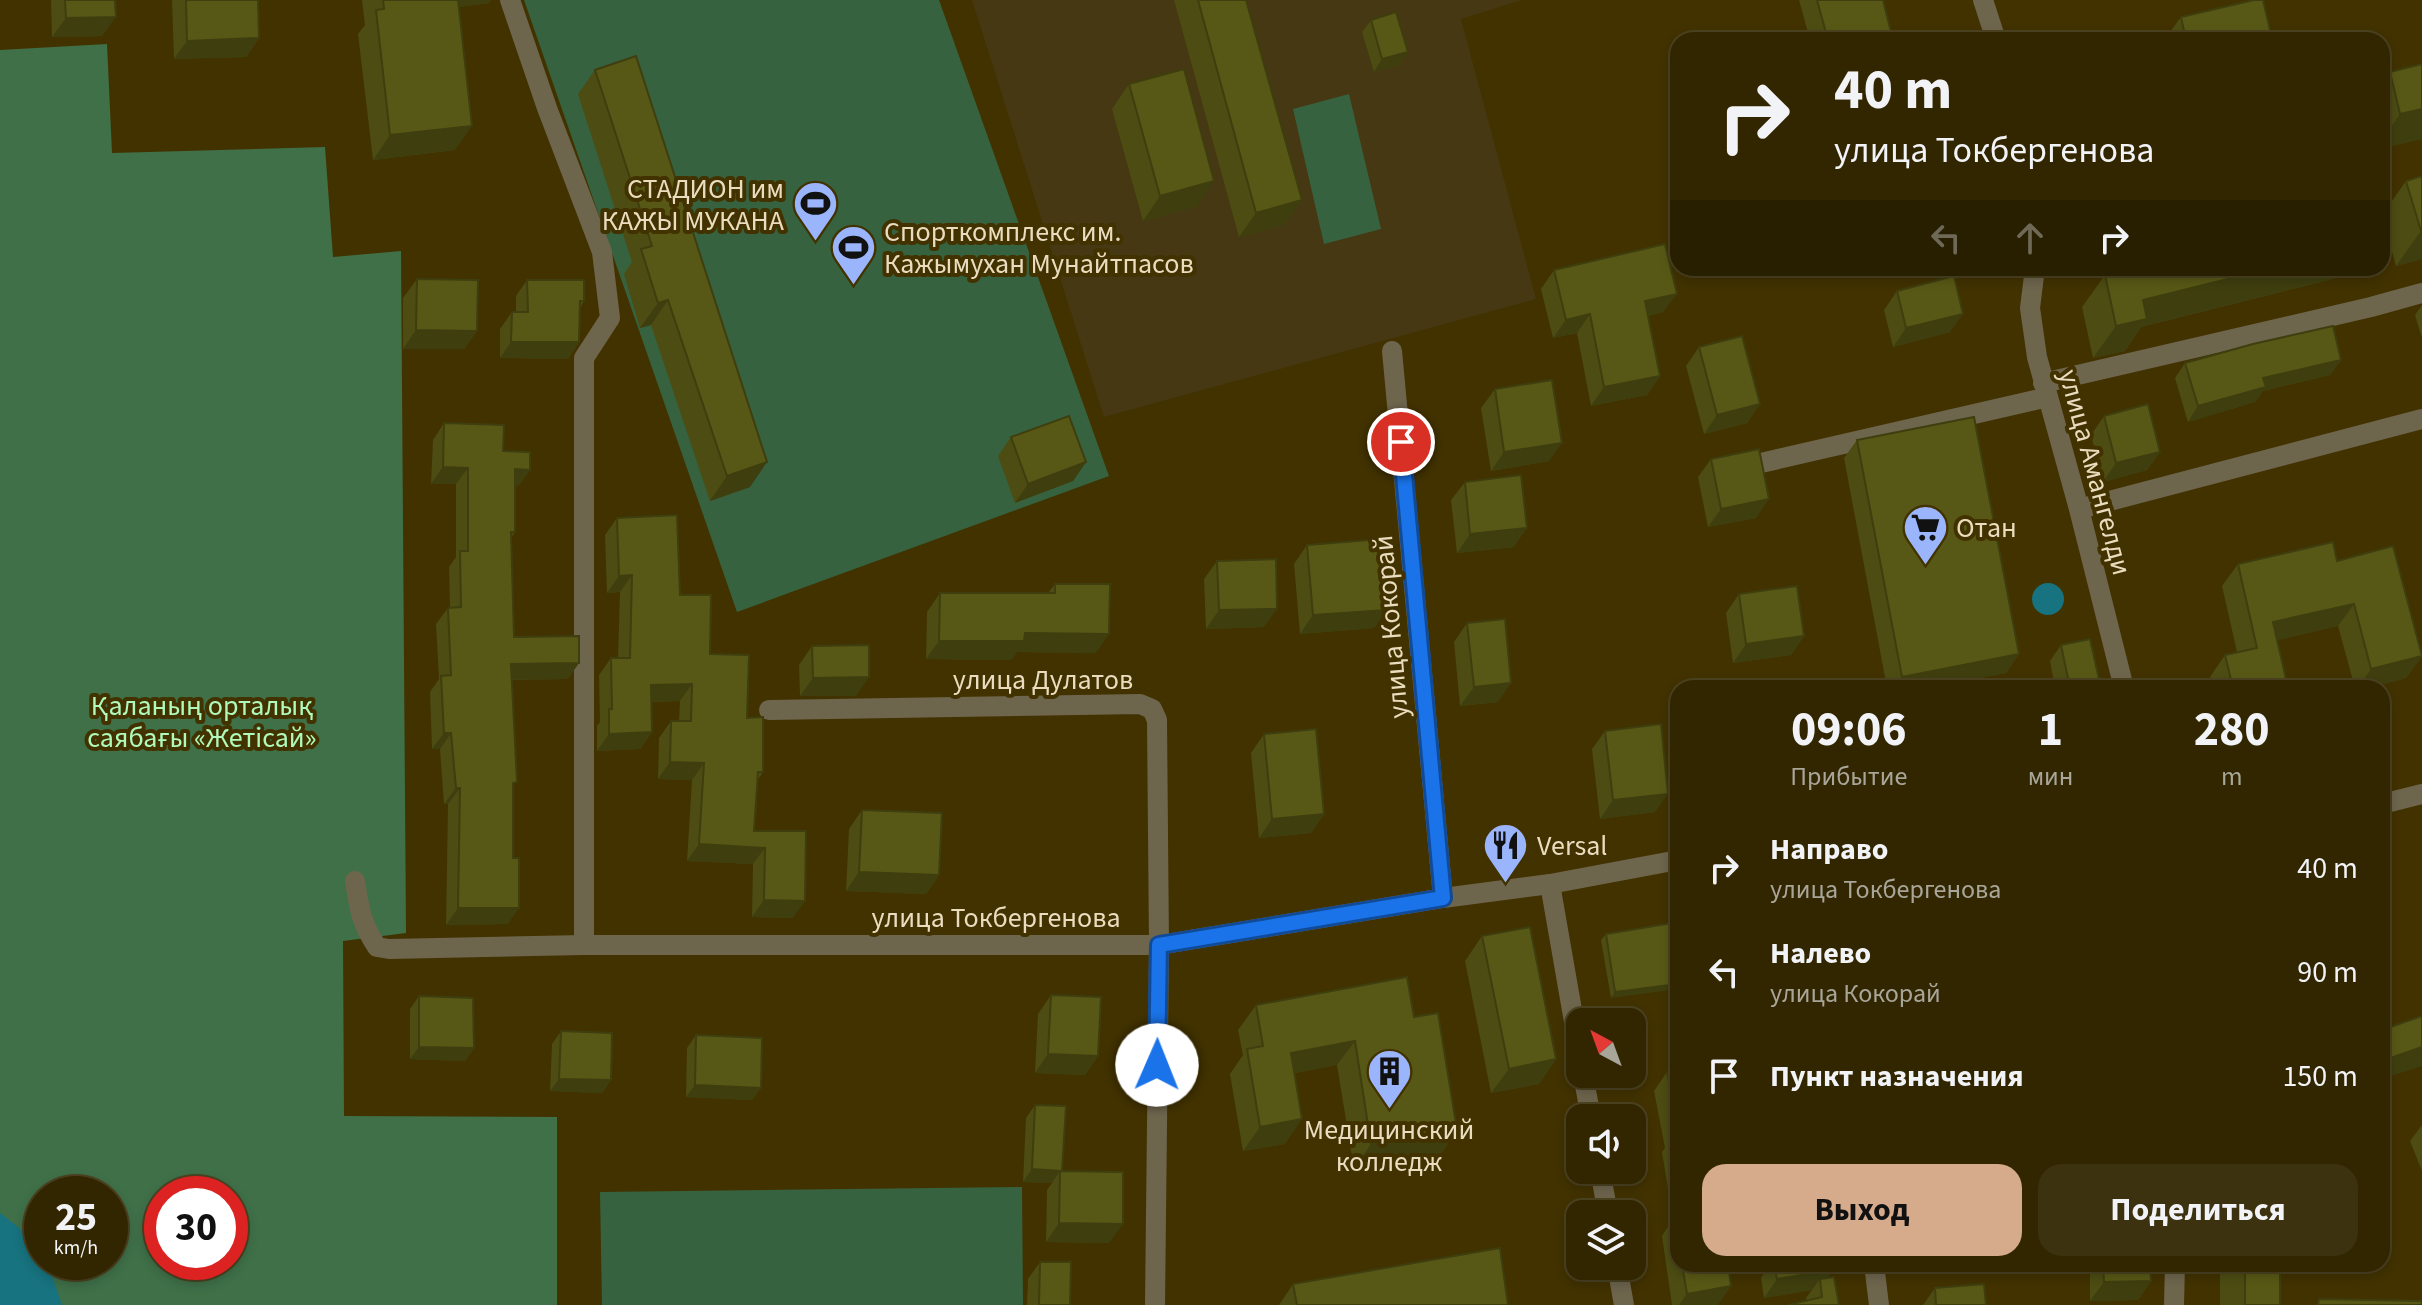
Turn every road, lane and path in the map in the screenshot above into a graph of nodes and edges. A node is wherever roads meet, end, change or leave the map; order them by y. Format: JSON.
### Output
{"nodes":[{"id":1,"x":510,"y":0,"type":"edge"},
{"id":2,"x":1983,"y":0,"type":"edge"},
{"id":3,"x":1993,"y":32,"type":"edge"},
{"id":4,"x":2034,"y":276,"type":"edge"},
{"id":5,"x":2422,"y":293,"type":"edge"},
{"id":6,"x":1392,"y":351,"type":"dead end"},
{"id":7,"x":2046,"y":390,"type":"junction"},
{"id":8,"x":2422,"y":419,"type":"edge"},
{"id":9,"x":1761,"y":463,"type":"edge"},
{"id":10,"x":2079,"y":509,"type":"junction"},
{"id":11,"x":2122,"y":680,"type":"edge"},
{"id":12,"x":769,"y":710,"type":"dead end"},
{"id":13,"x":2422,"y":794,"type":"edge"},
{"id":14,"x":2390,"y":802,"type":"edge"},
{"id":15,"x":1670,"y":862,"type":"edge"},
{"id":16,"x":355,"y":881,"type":"dead end"},
{"id":17,"x":1550,"y":884,"type":"junction"},
{"id":18,"x":1443,"y":898,"type":"junction"},
{"id":19,"x":584,"y":945,"type":"junction"},
{"id":20,"x":1159,"y":945,"type":"junction"},
{"id":21,"x":1572,"y":1008,"type":"edge"},
{"id":22,"x":1875,"y":1272,"type":"edge"},
{"id":23,"x":2175,"y":1272,"type":"edge"},
{"id":24,"x":1620,"y":1280,"type":"edge"},
{"id":25,"x":1155,"y":1305,"type":"edge"},
{"id":26,"x":1624,"y":1305,"type":"edge"},
{"id":27,"x":1879,"y":1305,"type":"edge"},
{"id":28,"x":2174,"y":1305,"type":"edge"}],
"edges":[{"from":1,"to":19,"type":"street"},
{"from":2,"to":3,"type":"street"},
{"from":4,"to":7,"type":"street","name":"улица Амангелди"},
{"from":5,"to":7,"type":"street"},
{"from":6,"to":18,"type":"street","name":"улица Кокорай"},
{"from":7,"to":9,"type":"street"},
{"from":7,"to":10,"type":"street","name":"улица Амангелди"},
{"from":8,"to":10,"type":"street"},
{"from":10,"to":11,"type":"street","name":"улица Амангелди"},
{"from":12,"to":20,"type":"street","name":"улица Дулатов"},
{"from":13,"to":14,"type":"street"},
{"from":15,"to":17,"type":"street","name":"улица Токбергенова"},
{"from":16,"to":19,"type":"street","name":"улица Токбергенова"},
{"from":17,"to":18,"type":"street","name":"улица Токбергенова"},
{"from":17,"to":21,"type":"street"},
{"from":18,"to":20,"type":"street","name":"улица Токбергенова"},
{"from":19,"to":20,"type":"street","name":"улица Токбергенова"},
{"from":20,"to":25,"type":"street","name":"улица Дулатов"},
{"from":22,"to":27,"type":"street"},
{"from":23,"to":28,"type":"street"},
{"from":24,"to":26,"type":"street"}]}
